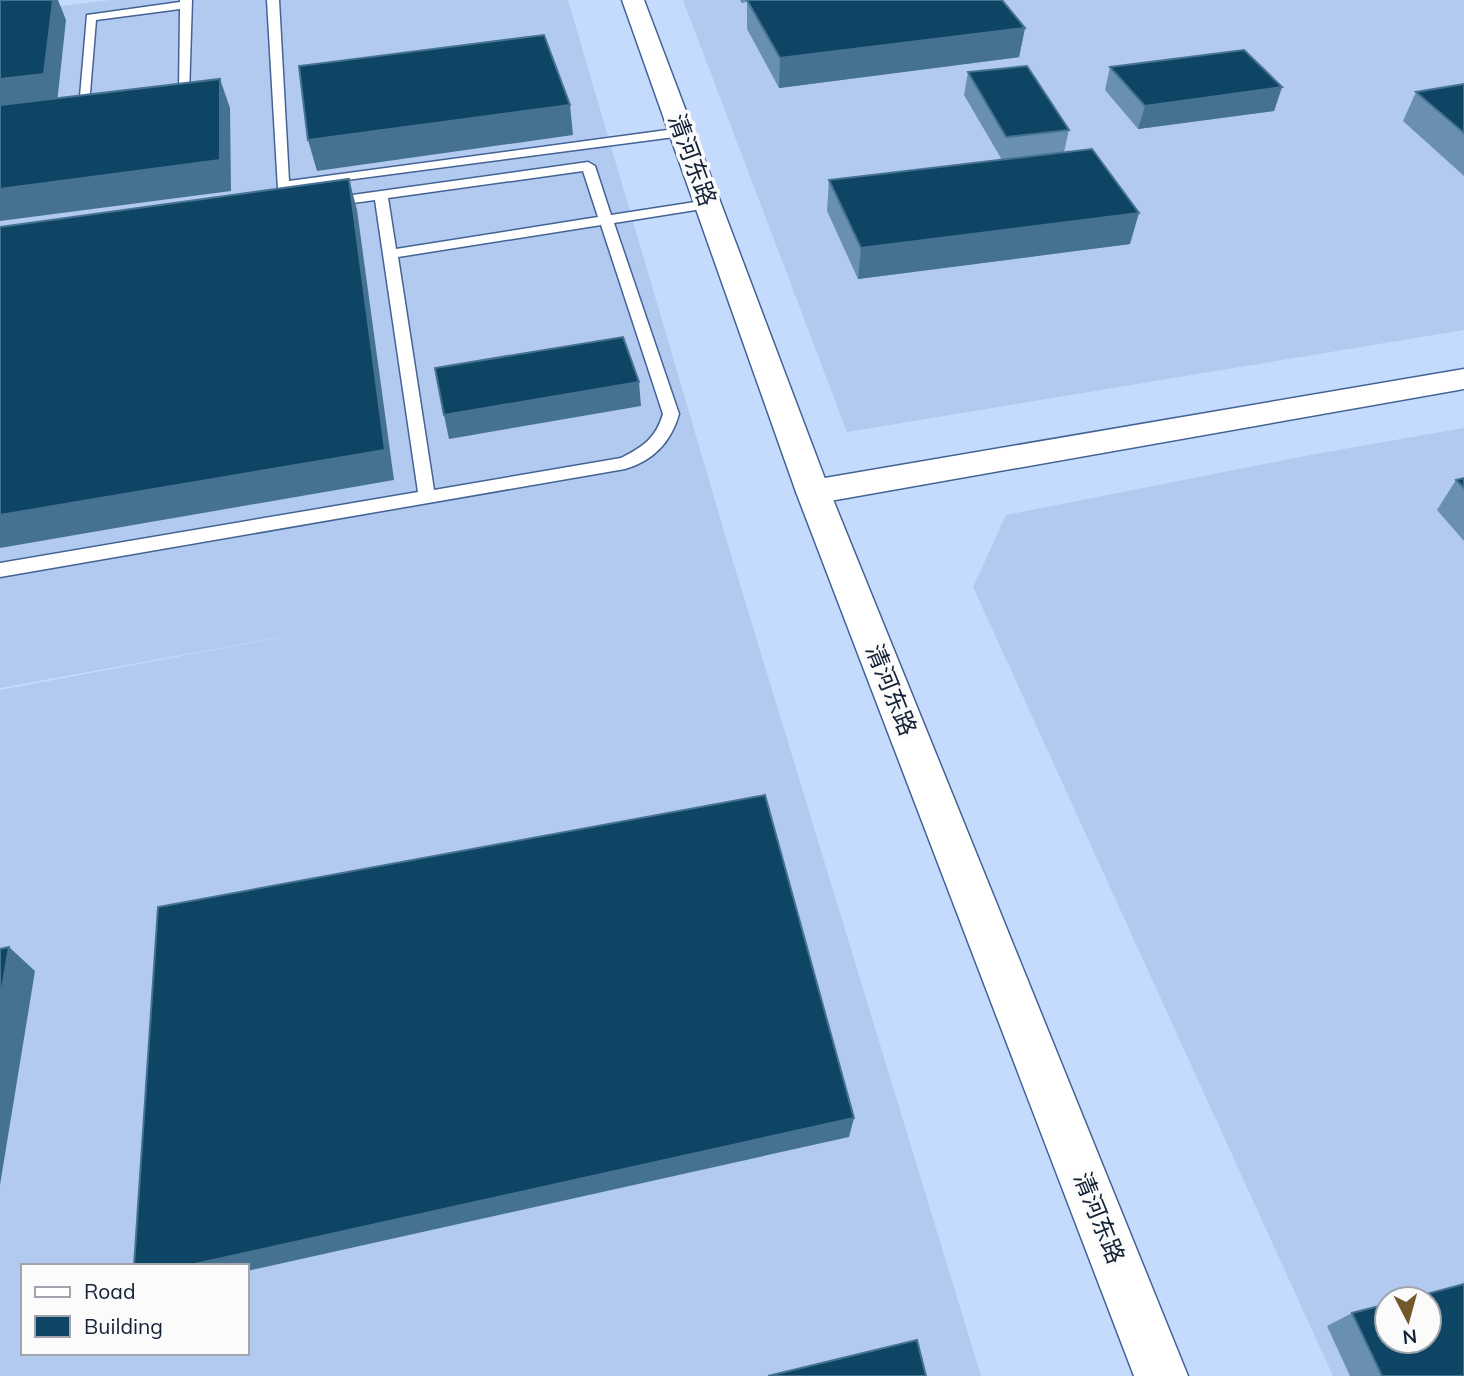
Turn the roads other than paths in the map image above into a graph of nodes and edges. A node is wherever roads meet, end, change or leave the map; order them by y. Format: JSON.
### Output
{"nodes":[{"id":1,"x":273,"y":0,"type":"edge"},
{"id":2,"x":634,"y":0,"type":"edge"},
{"id":3,"x":186,"y":2,"type":"edge"},
{"id":4,"x":185,"y":92,"type":"edge"},
{"id":5,"x":69,"y":107,"type":"edge"},
{"id":6,"x":682,"y":132,"type":"junction"},
{"id":7,"x":381,"y":195,"type":"junction"},
{"id":8,"x":313,"y":204,"type":"edge"},
{"id":9,"x":708,"y":204,"type":"junction"},
{"id":10,"x":606,"y":220,"type":"junction"},
{"id":11,"x":390,"y":254,"type":"junction"},
{"id":12,"x":1464,"y":379,"type":"edge"},
{"id":13,"x":813,"y":492,"type":"junction"},
{"id":14,"x":427,"y":497,"type":"junction"},
{"id":15,"x":0,"y":570,"type":"edge"},
{"id":16,"x":1161,"y":1376,"type":"edge"}],
"edges":[{"from":1,"to":6,"type":"lane"},
{"from":2,"to":6,"type":"street","name":"清河东路"},
{"from":3,"to":4,"type":"lane"},
{"from":3,"to":5,"type":"lane"},
{"from":6,"to":9,"type":"street","name":"清河东路"},
{"from":7,"to":8,"type":"lane"},
{"from":7,"to":10,"type":"lane"},
{"from":7,"to":11,"type":"lane"},
{"from":9,"to":10,"type":"lane"},
{"from":9,"to":13,"type":"street","name":"清河东路"},
{"from":10,"to":11,"type":"lane"},
{"from":10,"to":14,"type":"lane"},
{"from":11,"to":14,"type":"lane"},
{"from":12,"to":13,"type":"street"},
{"from":13,"to":16,"type":"street","name":"清河东路"},
{"from":14,"to":15,"type":"lane"}]}
